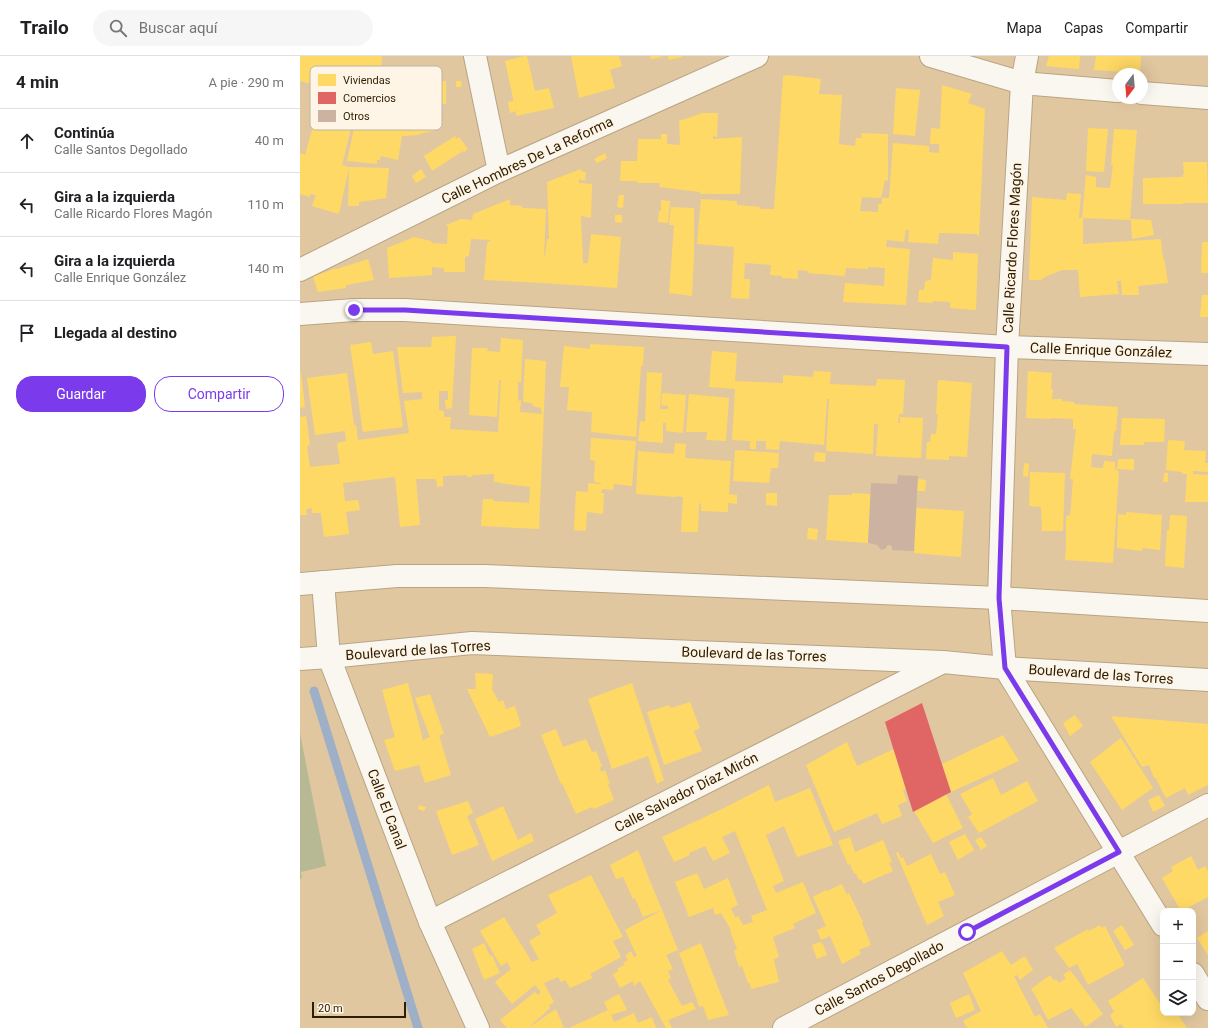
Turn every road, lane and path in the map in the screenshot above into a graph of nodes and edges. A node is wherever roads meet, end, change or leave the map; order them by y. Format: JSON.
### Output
{"nodes":[{"id":1,"x":475,"y":56,"type":"edge"},
{"id":2,"x":757,"y":56,"type":"edge"},
{"id":3,"x":931,"y":56,"type":"edge"},
{"id":4,"x":1027,"y":56,"type":"edge"},
{"id":5,"x":1022,"y":83,"type":"junction"},
{"id":6,"x":1112,"y":90,"type":"edge"},
{"id":7,"x":1148,"y":93,"type":"edge"},
{"id":8,"x":1208,"y":98,"type":"edge"},
{"id":9,"x":499,"y":171,"type":"junction"},
{"id":10,"x":300,"y":270,"type":"edge"},
{"id":11,"x":300,"y":314,"type":"edge"},
{"id":12,"x":1007,"y":347,"type":"junction"},
{"id":13,"x":1208,"y":354,"type":"edge"},
{"id":14,"x":323,"y":582,"type":"junction"},
{"id":15,"x":300,"y":584,"type":"edge"},
{"id":16,"x":999,"y":598,"type":"junction"},
{"id":17,"x":1208,"y":611,"type":"edge"},
{"id":18,"x":329,"y":657,"type":"junction"},
{"id":19,"x":300,"y":658,"type":"edge"},
{"id":20,"x":942,"y":662,"type":"junction"},
{"id":21,"x":1005,"y":668,"type":"junction"},
{"id":22,"x":1208,"y":680,"type":"edge"},
{"id":23,"x":1208,"y":806,"type":"edge"},
{"id":24,"x":1119,"y":852,"type":"junction"},
{"id":25,"x":1160,"y":920,"type":"edge"},
{"id":26,"x":430,"y":922,"type":"junction"},
{"id":27,"x":1196,"y":979,"type":"edge"},
{"id":28,"x":1208,"y":999,"type":"edge"},
{"id":29,"x":478,"y":1028,"type":"edge"},
{"id":30,"x":784,"y":1028,"type":"edge"}],
"edges":[{"from":1,"to":9,"type":"street"},
{"from":2,"to":9,"type":"street","name":"Calle Hombres De La Reforma"},
{"from":3,"to":5,"type":"street"},
{"from":4,"to":5,"type":"street","name":"Calle Ricardo Flores Magón"},
{"from":5,"to":6,"type":"street"},
{"from":5,"to":12,"type":"street","name":"Calle Ricardo Flores Magón"},
{"from":7,"to":8,"type":"street"},
{"from":9,"to":10,"type":"street","name":"Calle Hombres De La Reforma"},
{"from":11,"to":12,"type":"street","name":"Calle Enrique González"},
{"from":12,"to":13,"type":"street","name":"Calle Enrique González"},
{"from":12,"to":16,"type":"street","name":"Calle Ricardo Flores Magón"},
{"from":14,"to":15,"type":"street"},
{"from":14,"to":16,"type":"street"},
{"from":14,"to":18,"type":"street","name":"Calle El Canal"},
{"from":16,"to":17,"type":"street"},
{"from":16,"to":21,"type":"street","name":"Calle Ricardo Flores Magón"},
{"from":18,"to":19,"type":"street","name":"Boulevard de las Torres"},
{"from":18,"to":20,"type":"street","name":"Boulevard de las Torres"},
{"from":18,"to":26,"type":"street","name":"Calle El Canal"},
{"from":20,"to":21,"type":"street","name":"Boulevard de las Torres"},
{"from":20,"to":26,"type":"street","name":"Calle Salvador Díaz Mirón"},
{"from":21,"to":22,"type":"street","name":"Boulevard de las Torres"},
{"from":21,"to":24,"type":"street","name":"Calle Ricardo Flores Magón"},
{"from":23,"to":24,"type":"street","name":"Calle Santos Degollado"},
{"from":24,"to":25,"type":"street","name":"Calle Ricardo Flores Magón"},
{"from":24,"to":30,"type":"street","name":"Calle Santos Degollado"},
{"from":26,"to":29,"type":"street","name":"Calle El Canal"},
{"from":27,"to":28,"type":"street"}]}
